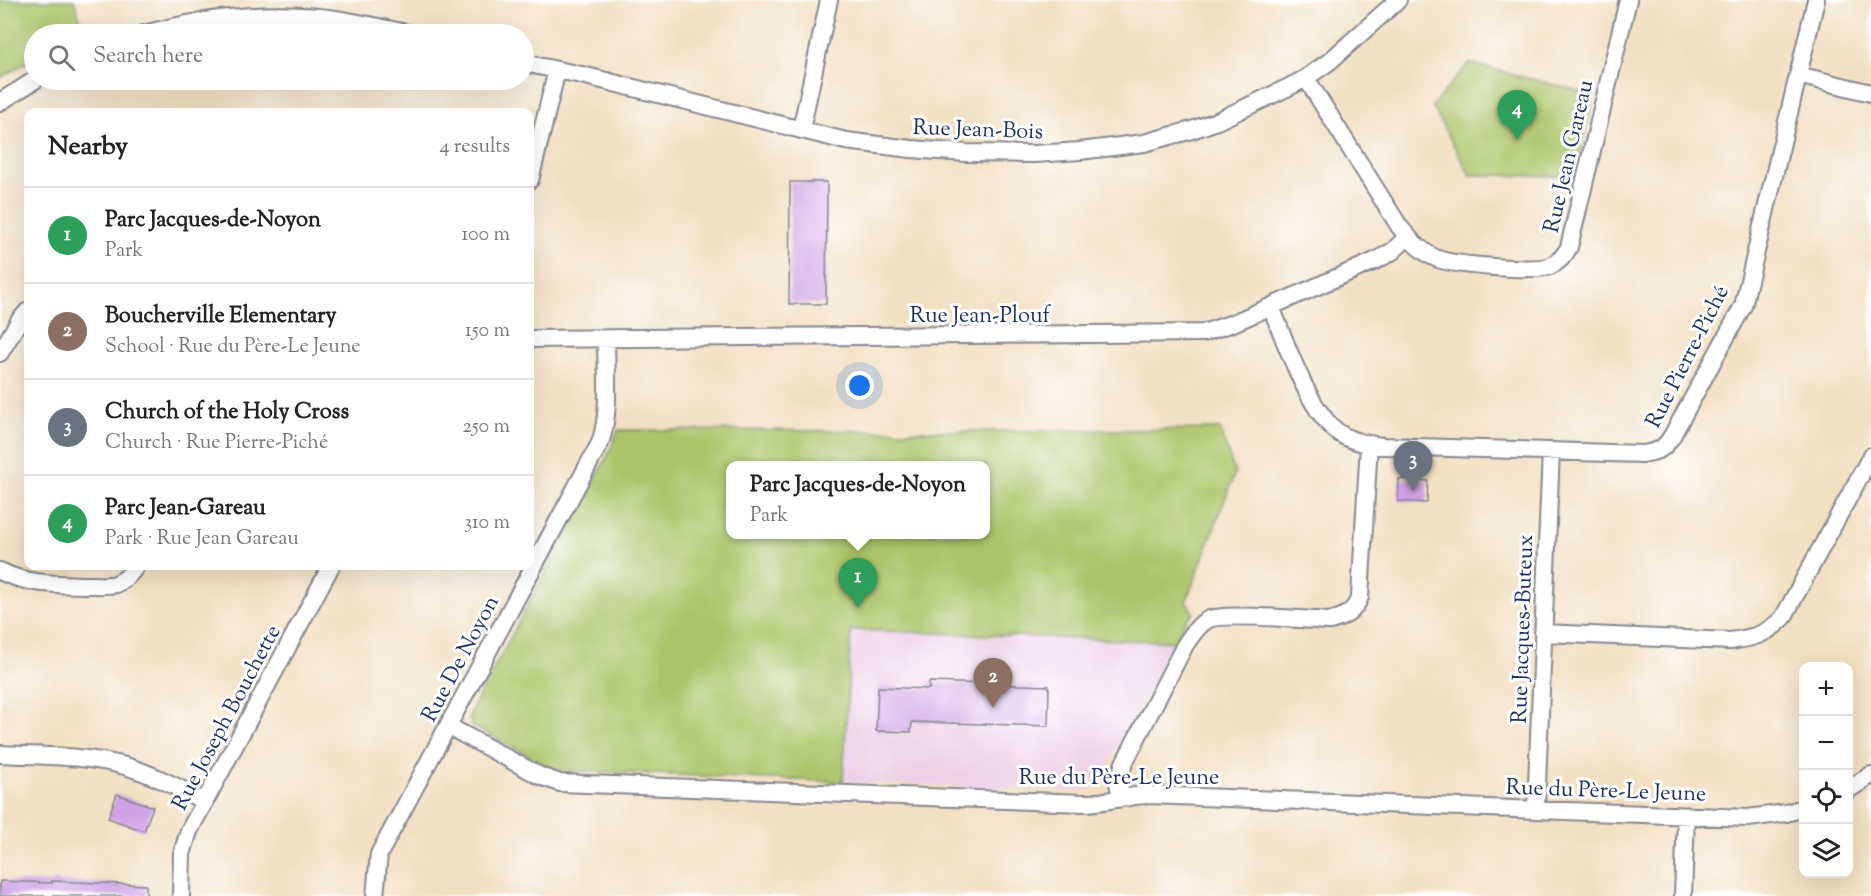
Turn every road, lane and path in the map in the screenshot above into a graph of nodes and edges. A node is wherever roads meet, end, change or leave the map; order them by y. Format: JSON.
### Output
{"nodes":[{"id":1,"x":829,"y":0,"type":"edge"},
{"id":2,"x":1398,"y":0,"type":"edge"},
{"id":3,"x":1628,"y":0,"type":"edge"},
{"id":4,"x":1816,"y":0,"type":"edge"},
{"id":5,"x":240,"y":8,"type":"edge"},
{"id":6,"x":189,"y":24,"type":"edge"},
{"id":7,"x":359,"y":24,"type":"edge"},
{"id":8,"x":534,"y":65,"type":"edge"},
{"id":9,"x":557,"y":70,"type":"junction"},
{"id":10,"x":1798,"y":75,"type":"junction"},
{"id":11,"x":1306,"y":78,"type":"junction"},
{"id":12,"x":24,"y":87,"type":"edge"},
{"id":13,"x":1871,"y":93,"type":"edge"},
{"id":14,"x":0,"y":102,"type":"edge"},
{"id":15,"x":801,"y":130,"type":"junction"},
{"id":16,"x":534,"y":164,"type":"edge"},
{"id":17,"x":1407,"y":237,"type":"junction"},
{"id":18,"x":1271,"y":307,"type":"junction"},
{"id":19,"x":24,"y":315,"type":"edge"},
{"id":20,"x":534,"y":339,"type":"edge"},
{"id":21,"x":606,"y":339,"type":"junction"},
{"id":22,"x":0,"y":353,"type":"edge"},
{"id":23,"x":1369,"y":444,"type":"junction"},
{"id":24,"x":1551,"y":451,"type":"junction"},
{"id":25,"x":1871,"y":456,"type":"edge"},
{"id":26,"x":534,"y":566,"type":"edge"},
{"id":27,"x":134,"y":570,"type":"edge"},
{"id":28,"x":329,"y":570,"type":"edge"},
{"id":29,"x":532,"y":570,"type":"edge"},
{"id":30,"x":0,"y":571,"type":"edge"},
{"id":31,"x":1544,"y":633,"type":"junction"},
{"id":32,"x":448,"y":726,"type":"junction"},
{"id":33,"x":0,"y":754,"type":"edge"},
{"id":34,"x":1871,"y":775,"type":"edge"},
{"id":35,"x":1853,"y":787,"type":"edge"},
{"id":36,"x":1121,"y":797,"type":"junction"},
{"id":37,"x":205,"y":801,"type":"junction"},
{"id":38,"x":1536,"y":808,"type":"junction"},
{"id":39,"x":1799,"y":809,"type":"edge"},
{"id":40,"x":1686,"y":816,"type":"junction"},
{"id":41,"x":181,"y":896,"type":"edge"},
{"id":42,"x":375,"y":896,"type":"edge"},
{"id":43,"x":1683,"y":896,"type":"edge"}],
"edges":[{"from":1,"to":15,"type":"street"},
{"from":2,"to":11,"type":"street","name":"Rue Jean-Bois"},
{"from":3,"to":17,"type":"street","name":"Rue Jean Gareau"},
{"from":4,"to":10,"type":"street","name":"Rue Pierre-Piché"},
{"from":5,"to":6,"type":"street"},
{"from":5,"to":7,"type":"street"},
{"from":8,"to":9,"type":"street","name":"Rue Jean-Bois"},
{"from":9,"to":15,"type":"street","name":"Rue Jean-Bois"},
{"from":9,"to":16,"type":"street"},
{"from":10,"to":13,"type":"street"},
{"from":10,"to":24,"type":"street","name":"Rue Pierre-Piché"},
{"from":11,"to":15,"type":"street","name":"Rue Jean-Bois"},
{"from":11,"to":17,"type":"street","name":"Rue Jean Gareau"},
{"from":12,"to":14,"type":"street"},
{"from":17,"to":18,"type":"street","name":"Rue Jean-Plouf"},
{"from":18,"to":21,"type":"street","name":"Rue Jean-Plouf"},
{"from":18,"to":23,"type":"street","name":"Rue Pierre-Piché"},
{"from":19,"to":22,"type":"street"},
{"from":20,"to":21,"type":"street","name":"Rue Jean-Plouf"},
{"from":21,"to":26,"type":"street","name":"Rue De Noyon"},
{"from":23,"to":24,"type":"street","name":"Rue Pierre-Piché"},
{"from":23,"to":36,"type":"street"},
{"from":24,"to":31,"type":"street","name":"Rue Jacques-Buteux"},
{"from":25,"to":31,"type":"street"},
{"from":27,"to":30,"type":"street"},
{"from":28,"to":37,"type":"street","name":"Rue Joseph Bouchette"},
{"from":29,"to":32,"type":"street","name":"Rue De Noyon"},
{"from":31,"to":38,"type":"street","name":"Rue Jacques-Buteux"},
{"from":32,"to":36,"type":"street","name":"Rue du Père-Le Jeune"},
{"from":32,"to":42,"type":"street","name":"Rue De Noyon"},
{"from":33,"to":37,"type":"street"},
{"from":34,"to":35,"type":"street"},
{"from":36,"to":38,"type":"street","name":"Rue du Père-Le Jeune"},
{"from":37,"to":41,"type":"street","name":"Rue Joseph Bouchette"},
{"from":38,"to":40,"type":"street","name":"Rue du Père-Le Jeune"},
{"from":39,"to":40,"type":"street","name":"Rue du Père-Le Jeune"},
{"from":40,"to":43,"type":"street"}]}
